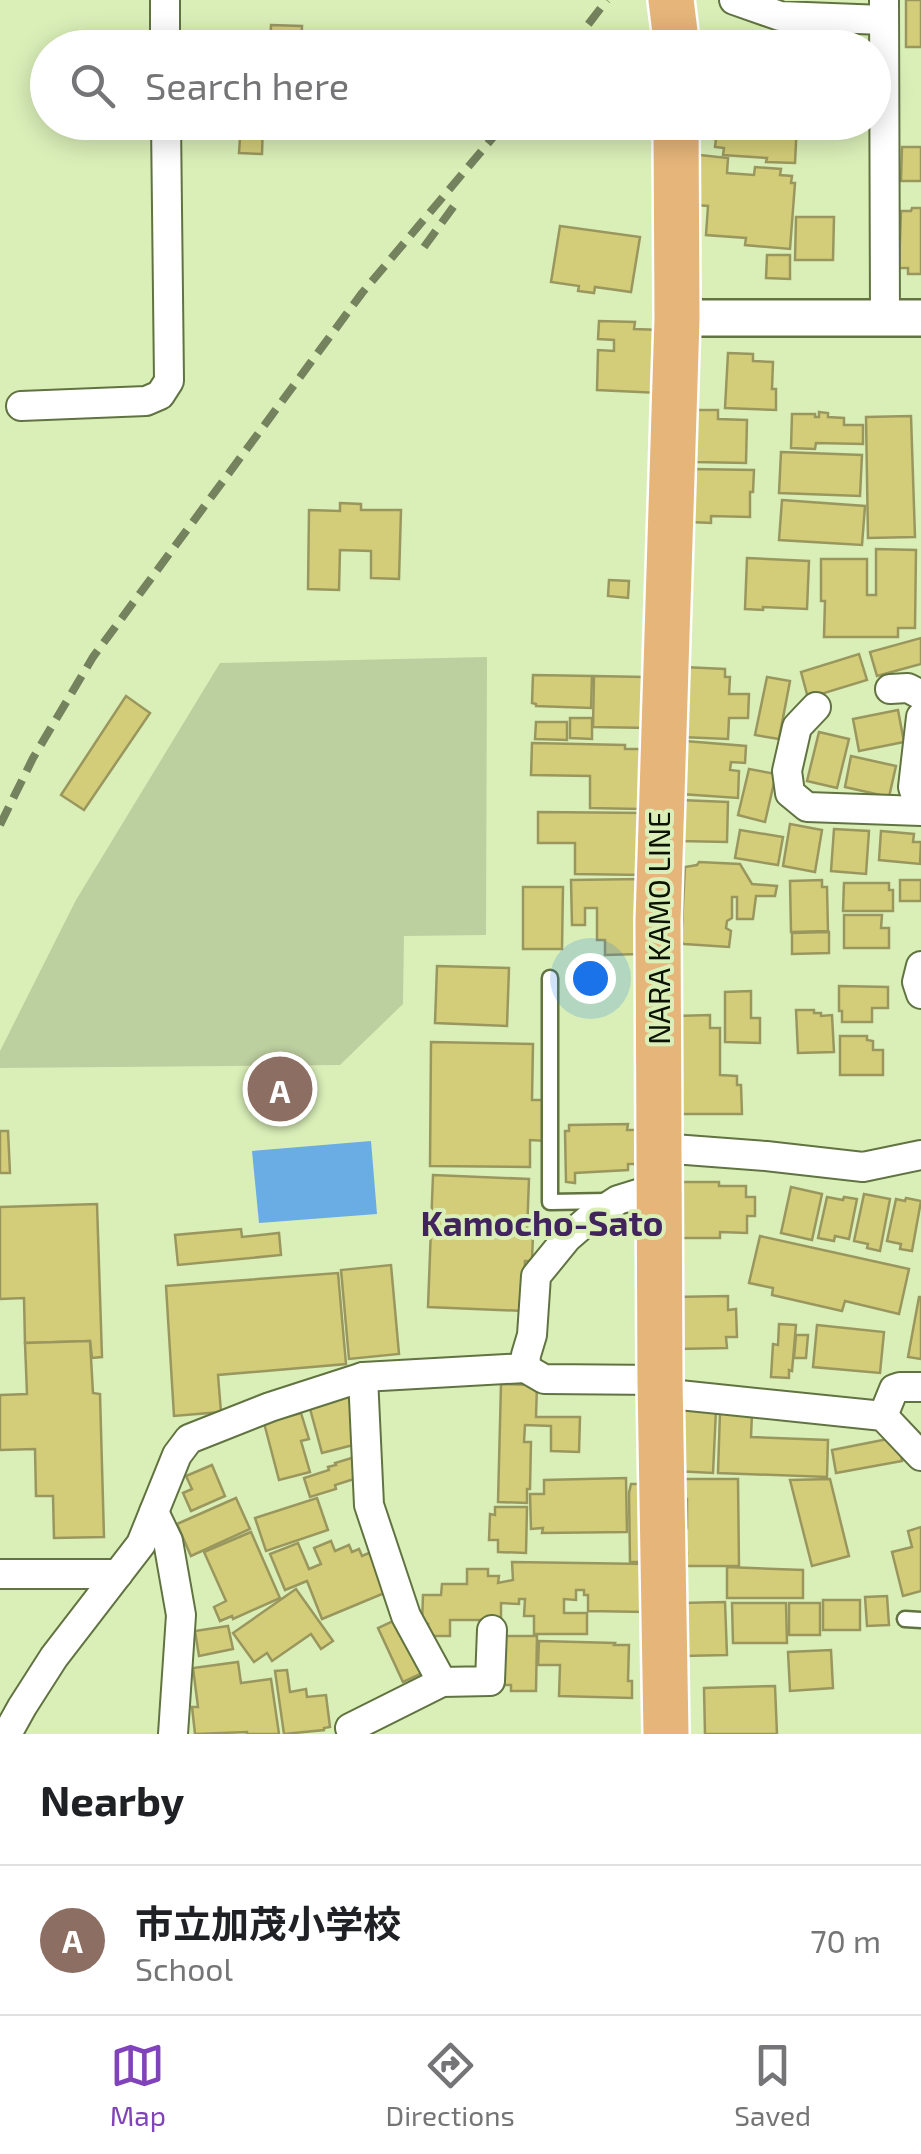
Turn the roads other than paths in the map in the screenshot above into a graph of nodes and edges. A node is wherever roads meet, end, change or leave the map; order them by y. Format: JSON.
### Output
{"nodes":[{"id":1,"x":165,"y":0,"type":"edge"},
{"id":2,"x":671,"y":0,"type":"edge"},
{"id":3,"x":734,"y":0,"type":"edge"},
{"id":4,"x":883,"y":10,"type":"edge"},
{"id":5,"x":166,"y":30,"type":"edge"},
{"id":6,"x":675,"y":30,"type":"edge"},
{"id":7,"x":166,"y":140,"type":"edge"},
{"id":8,"x":676,"y":140,"type":"edge"},
{"id":9,"x":884,"y":140,"type":"edge"},
{"id":10,"x":677,"y":318,"type":"junction"},
{"id":11,"x":885,"y":318,"type":"junction"},
{"id":12,"x":921,"y":318,"type":"edge"},
{"id":13,"x":21,"y":406,"type":"dead end"},
{"id":14,"x":890,"y":690,"type":"dead end"},
{"id":15,"x":921,"y":694,"type":"edge"},
{"id":16,"x":816,"y":707,"type":"dead end"},
{"id":17,"x":921,"y":716,"type":"edge"},
{"id":18,"x":920,"y":810,"type":"edge"},
{"id":19,"x":921,"y":966,"type":"edge"},
{"id":20,"x":550,"y":978,"type":"dead end"},
{"id":21,"x":921,"y":994,"type":"edge"},
{"id":22,"x":921,"y":1155,"type":"edge"},
{"id":23,"x":660,"y":1168,"type":"junction"},
{"id":24,"x":618,"y":1200,"type":"junction"},
{"id":25,"x":525,"y":1368,"type":"junction"},
{"id":26,"x":363,"y":1377,"type":"junction"},
{"id":27,"x":660,"y":1387,"type":"junction"},
{"id":28,"x":921,"y":1387,"type":"edge"},
{"id":29,"x":882,"y":1416,"type":"junction"},
{"id":30,"x":921,"y":1456,"type":"edge"},
{"id":31,"x":154,"y":1512,"type":"junction"},
{"id":32,"x":0,"y":1574,"type":"edge"},
{"id":33,"x":118,"y":1574,"type":"junction"},
{"id":34,"x":904,"y":1619,"type":"dead end"},
{"id":35,"x":921,"y":1620,"type":"edge"},
{"id":36,"x":492,"y":1630,"type":"dead end"},
{"id":37,"x":442,"y":1682,"type":"junction"},
{"id":38,"x":350,"y":1728,"type":"dead end"},
{"id":39,"x":8,"y":1734,"type":"edge"},
{"id":40,"x":173,"y":1734,"type":"edge"},
{"id":41,"x":666,"y":1734,"type":"edge"}],
"edges":[{"from":1,"to":5,"type":"street"},
{"from":2,"to":6,"type":"main road"},
{"from":3,"to":4,"type":"street"},
{"from":7,"to":13,"type":"street"},
{"from":8,"to":10,"type":"main road","name":"NARA KAMO LINE"},
{"from":9,"to":11,"type":"street"},
{"from":10,"to":11,"type":"street"},
{"from":10,"to":23,"type":"main road","name":"NARA KAMO LINE"},
{"from":11,"to":12,"type":"street"},
{"from":14,"to":15,"type":"street"},
{"from":16,"to":18,"type":"street"},
{"from":17,"to":18,"type":"street"},
{"from":19,"to":21,"type":"street"},
{"from":20,"to":24,"type":"lane"},
{"from":22,"to":23,"type":"street"},
{"from":23,"to":24,"type":"street"},
{"from":23,"to":27,"type":"main road","name":"NARA KAMO LINE"},
{"from":24,"to":25,"type":"street"},
{"from":25,"to":26,"type":"street"},
{"from":25,"to":27,"type":"street"},
{"from":26,"to":31,"type":"street"},
{"from":26,"to":37,"type":"street"},
{"from":27,"to":29,"type":"street"},
{"from":27,"to":41,"type":"main road","name":"NARA KAMO LINE"},
{"from":28,"to":29,"type":"street"},
{"from":29,"to":30,"type":"street"},
{"from":31,"to":33,"type":"street"},
{"from":31,"to":40,"type":"street"},
{"from":32,"to":33,"type":"street"},
{"from":33,"to":39,"type":"street"},
{"from":34,"to":35,"type":"lane"},
{"from":36,"to":37,"type":"street"},
{"from":37,"to":38,"type":"street"}]}
